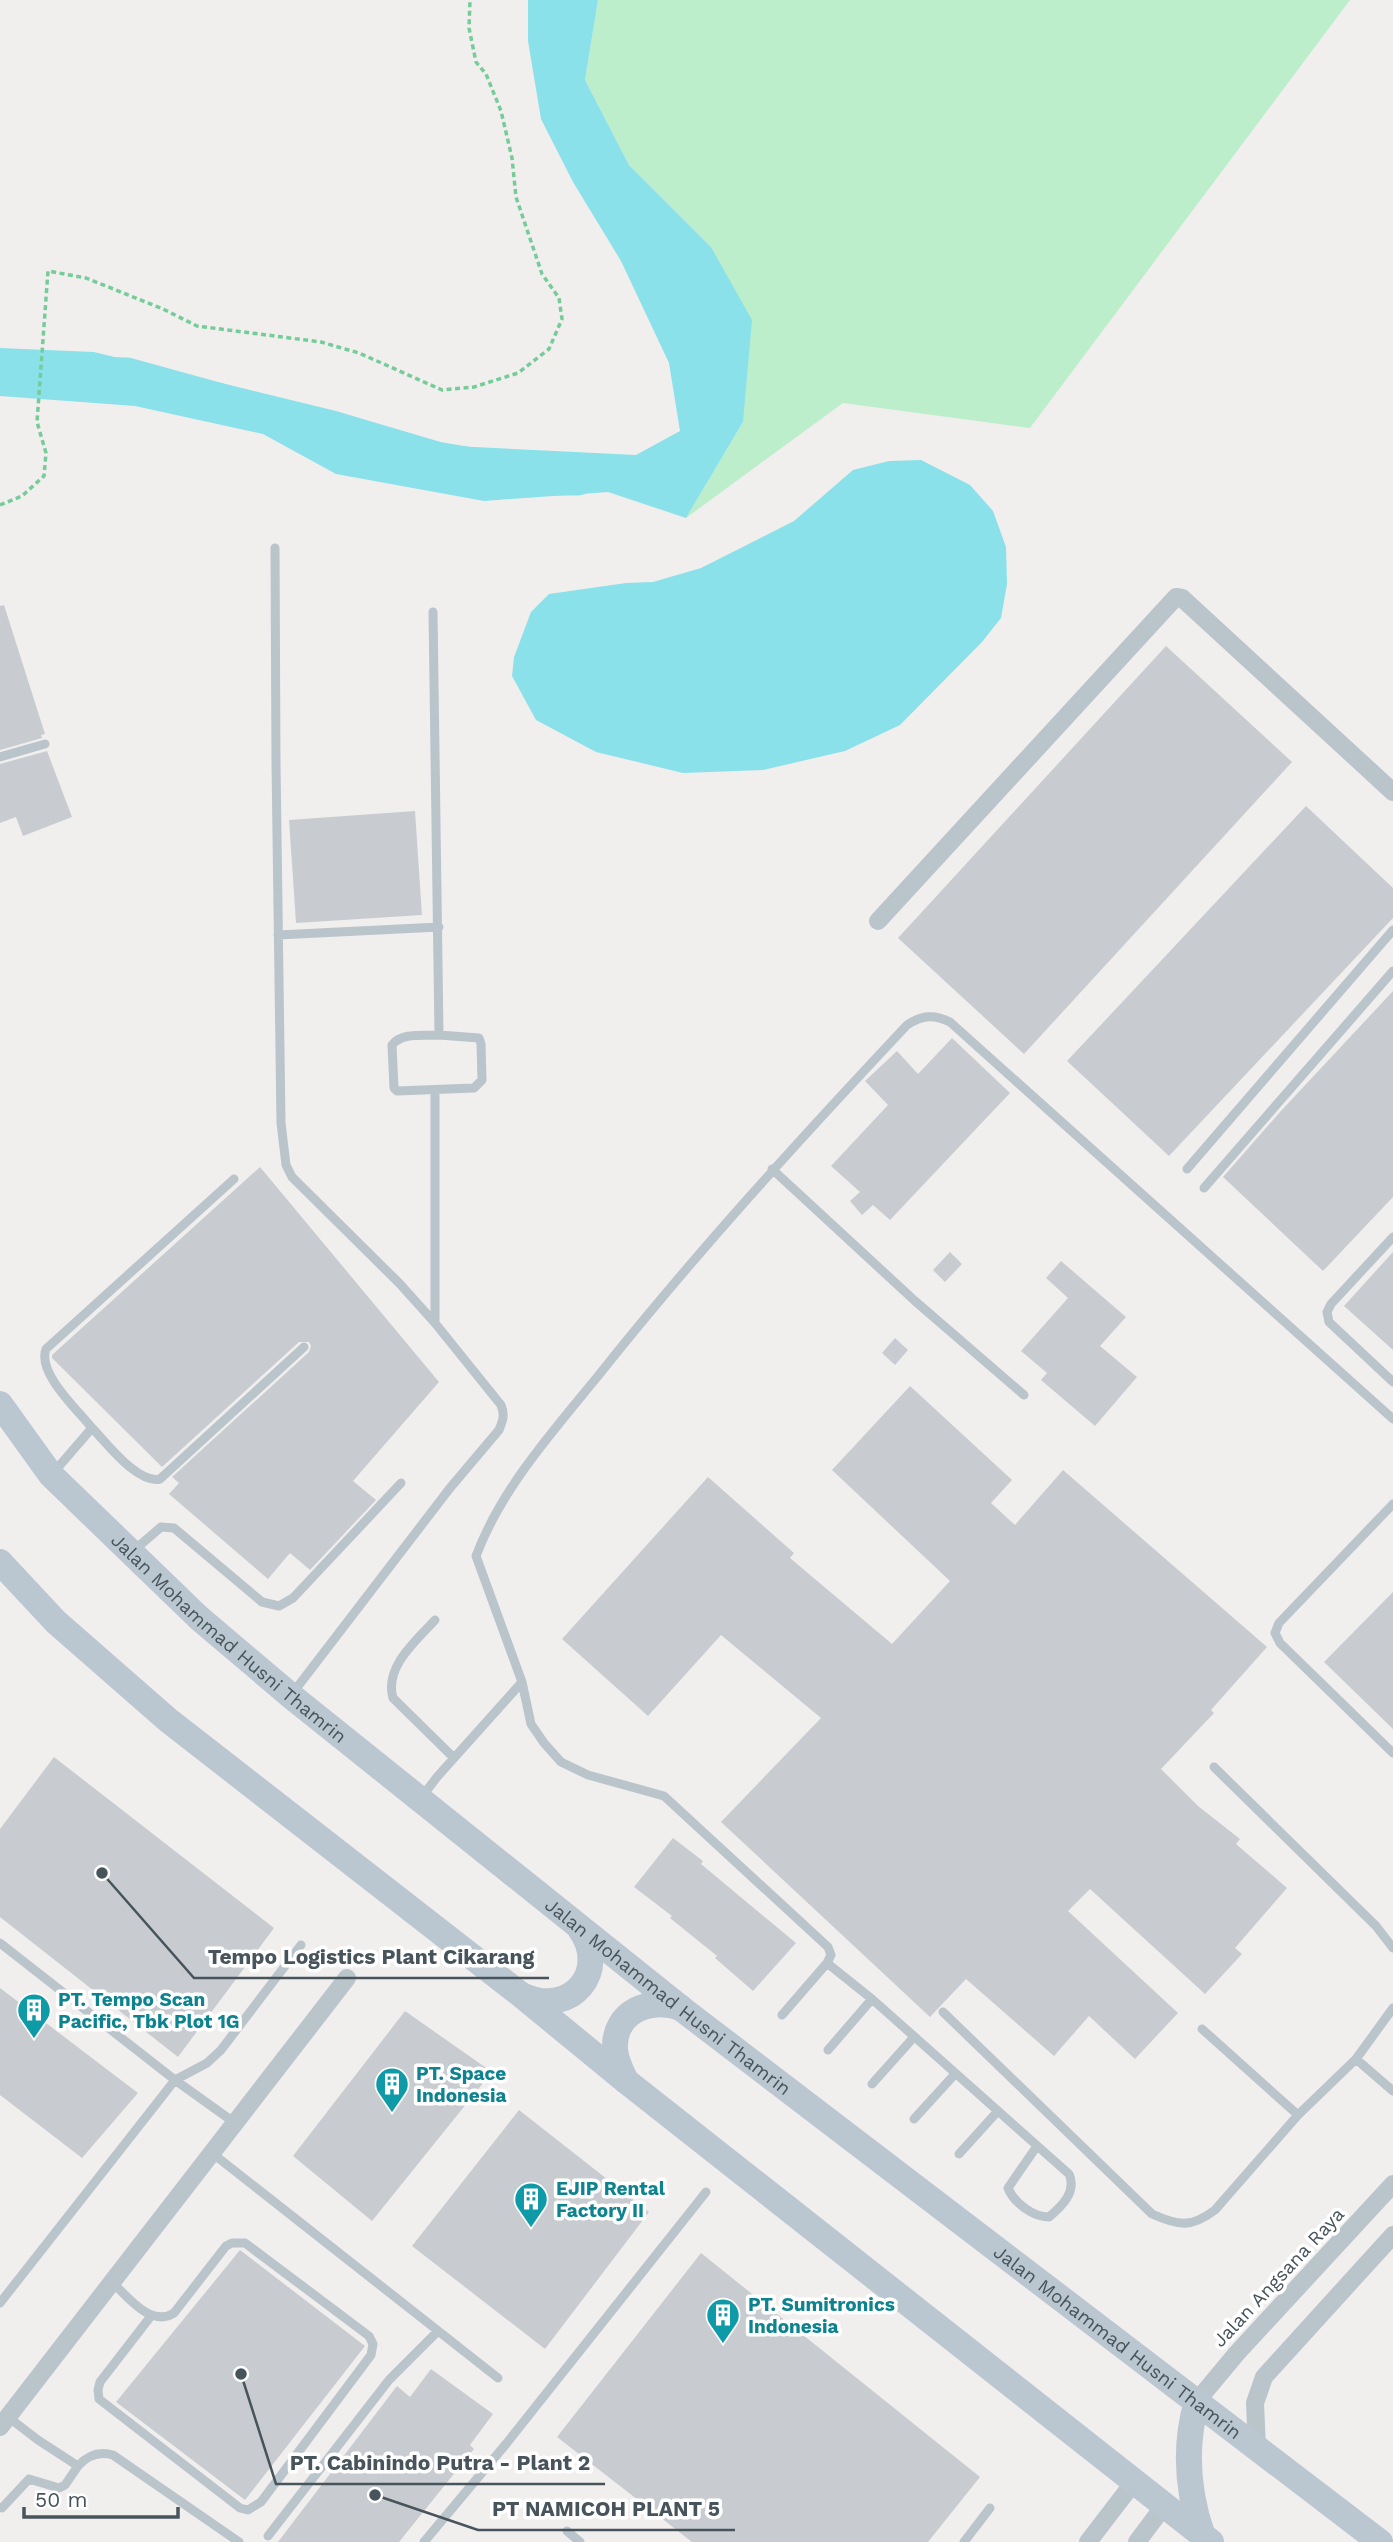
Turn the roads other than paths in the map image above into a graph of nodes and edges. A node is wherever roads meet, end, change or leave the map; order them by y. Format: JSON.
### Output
{"nodes":[{"id":1,"x":275,"y":548,"type":"dead end"},
{"id":2,"x":433,"y":612,"type":"dead end"},
{"id":3,"x":45,"y":744,"type":"dead end"},
{"id":4,"x":0,"y":757,"type":"edge"},
{"id":5,"x":1393,"y":792,"type":"edge"},
{"id":6,"x":878,"y":921,"type":"dead end"},
{"id":7,"x":439,"y":927,"type":"junction"},
{"id":8,"x":1393,"y":930,"type":"edge"},
{"id":9,"x":278,"y":935,"type":"junction"},
{"id":10,"x":1393,"y":971,"type":"edge"},
{"id":11,"x":439,"y":1035,"type":"junction"},
{"id":12,"x":435,"y":1090,"type":"junction"},
{"id":13,"x":772,"y":1169,"type":"junction"},
{"id":14,"x":1187,"y":1169,"type":"dead end"},
{"id":15,"x":234,"y":1179,"type":"dead end"},
{"id":16,"x":1204,"y":1188,"type":"dead end"},
{"id":17,"x":1393,"y":1237,"type":"edge"},
{"id":18,"x":435,"y":1323,"type":"junction"},
{"id":19,"x":304,"y":1347,"type":"dead end"},
{"id":20,"x":1393,"y":1382,"type":"edge"},
{"id":21,"x":1024,"y":1395,"type":"dead end"},
{"id":22,"x":0,"y":1404,"type":"edge"},
{"id":23,"x":1393,"y":1419,"type":"edge"},
{"id":24,"x":92,"y":1427,"type":"junction"},
{"id":25,"x":51,"y":1475,"type":"junction"},
{"id":26,"x":401,"y":1483,"type":"dead end"},
{"id":27,"x":1393,"y":1504,"type":"edge"},
{"id":28,"x":131,"y":1554,"type":"junction"},
{"id":29,"x":0,"y":1562,"type":"edge"},
{"id":30,"x":435,"y":1620,"type":"dead end"},
{"id":31,"x":522,"y":1682,"type":"junction"},
{"id":32,"x":291,"y":1696,"type":"junction"},
{"id":33,"x":1393,"y":1753,"type":"edge"},
{"id":34,"x":454,"y":1758,"type":"junction"},
{"id":35,"x":1214,"y":1767,"type":"dead end"},
{"id":36,"x":421,"y":1798,"type":"junction"},
{"id":37,"x":577,"y":1925,"type":"junction"},
{"id":38,"x":0,"y":1943,"type":"edge"},
{"id":39,"x":301,"y":1945,"type":"dead end"},
{"id":40,"x":1393,"y":1948,"type":"edge"},
{"id":41,"x":827,"y":1964,"type":"junction"},
{"id":42,"x":347,"y":1978,"type":"dead end"},
{"id":43,"x":520,"y":1994,"type":"junction"},
{"id":44,"x":873,"y":1999,"type":"junction"},
{"id":45,"x":1393,"y":2008,"type":"edge"},
{"id":46,"x":682,"y":2009,"type":"junction"},
{"id":47,"x":943,"y":2012,"type":"dead end"},
{"id":48,"x":782,"y":2015,"type":"dead end"},
{"id":49,"x":1202,"y":2029,"type":"dead end"},
{"id":50,"x":914,"y":2037,"type":"junction"},
{"id":51,"x":828,"y":2050,"type":"dead end"},
{"id":52,"x":1356,"y":2059,"type":"junction"},
{"id":53,"x":955,"y":2074,"type":"junction"},
{"id":54,"x":175,"y":2080,"type":"junction"},
{"id":55,"x":626,"y":2081,"type":"junction"},
{"id":56,"x":872,"y":2084,"type":"dead end"},
{"id":57,"x":1393,"y":2091,"type":"edge"},
{"id":58,"x":998,"y":2112,"type":"junction"},
{"id":59,"x":1298,"y":2115,"type":"junction"},
{"id":60,"x":915,"y":2119,"type":"dead end"},
{"id":61,"x":235,"y":2123,"type":"junction"},
{"id":62,"x":1037,"y":2146,"type":"junction"},
{"id":63,"x":212,"y":2153,"type":"junction"},
{"id":64,"x":959,"y":2154,"type":"dead end"},
{"id":65,"x":1393,"y":2184,"type":"edge"},
{"id":66,"x":706,"y":2192,"type":"dead end"},
{"id":67,"x":1393,"y":2235,"type":"edge"},
{"id":68,"x":112,"y":2282,"type":"junction"},
{"id":69,"x":0,"y":2303,"type":"edge"},
{"id":70,"x":151,"y":2316,"type":"junction"},
{"id":71,"x":438,"y":2331,"type":"junction"},
{"id":72,"x":498,"y":2378,"type":"dead end"},
{"id":73,"x":1167,"y":2378,"type":"junction"},
{"id":74,"x":1197,"y":2401,"type":"junction"},
{"id":75,"x":4,"y":2422,"type":"edge"},
{"id":76,"x":1257,"y":2449,"type":"junction"},
{"id":77,"x":78,"y":2466,"type":"junction"},
{"id":78,"x":1134,"y":2482,"type":"junction"},
{"id":79,"x":1164,"y":2506,"type":"junction"},
{"id":80,"x":2,"y":2508,"type":"dead end"},
{"id":81,"x":990,"y":2508,"type":"dead end"},
{"id":82,"x":567,"y":2531,"type":"dead end"},
{"id":83,"x":268,"y":2536,"type":"dead end"},
{"id":84,"x":1207,"y":2538,"type":"edge"},
{"id":85,"x":239,"y":2542,"type":"edge"},
{"id":86,"x":424,"y":2542,"type":"edge"},
{"id":87,"x":580,"y":2542,"type":"edge"},
{"id":88,"x":964,"y":2542,"type":"edge"},
{"id":89,"x":1088,"y":2542,"type":"edge"},
{"id":90,"x":1137,"y":2542,"type":"edge"},
{"id":91,"x":1380,"y":2542,"type":"edge"}],
"edges":[{"from":1,"to":9,"type":"lane"},
{"from":2,"to":7,"type":"lane"},
{"from":3,"to":4,"type":"lane"},
{"from":5,"to":6,"type":"street"},
{"from":7,"to":9,"type":"lane"},
{"from":7,"to":11,"type":"lane"},
{"from":8,"to":14,"type":"lane"},
{"from":9,"to":18,"type":"lane"},
{"from":10,"to":16,"type":"lane"},
{"from":11,"to":12,"type":"lane"},
{"from":11,"to":12,"type":"lane"},
{"from":12,"to":18,"type":"lane"},
{"from":13,"to":21,"type":"lane"},
{"from":13,"to":23,"type":"lane"},
{"from":13,"to":31,"type":"lane"},
{"from":15,"to":24,"type":"lane"},
{"from":17,"to":20,"type":"lane"},
{"from":18,"to":32,"type":"lane"},
{"from":19,"to":24,"type":"lane"},
{"from":22,"to":25,"type":"street","name":"Jalan Mohammad Husni Thamrin"},
{"from":24,"to":25,"type":"lane"},
{"from":25,"to":28,"type":"street","name":"Jalan Mohammad Husni Thamrin"},
{"from":26,"to":28,"type":"lane"},
{"from":27,"to":33,"type":"lane"},
{"from":28,"to":32,"type":"street","name":"Jalan Mohammad Husni Thamrin"},
{"from":29,"to":43,"type":"street"},
{"from":30,"to":34,"type":"lane"},
{"from":31,"to":34,"type":"lane"},
{"from":31,"to":41,"type":"lane"},
{"from":32,"to":36,"type":"street","name":"Jalan Mohammad Husni Thamrin"},
{"from":34,"to":36,"type":"lane"},
{"from":35,"to":40,"type":"lane"},
{"from":36,"to":37,"type":"street","name":"Jalan Mohammad Husni Thamrin"},
{"from":37,"to":43,"type":"street"},
{"from":37,"to":46,"type":"street","name":"Jalan Mohammad Husni Thamrin"},
{"from":38,"to":54,"type":"lane"},
{"from":39,"to":54,"type":"lane"},
{"from":41,"to":44,"type":"lane"},
{"from":41,"to":48,"type":"lane"},
{"from":42,"to":61,"type":"street"},
{"from":43,"to":55,"type":"street"},
{"from":44,"to":50,"type":"lane"},
{"from":44,"to":51,"type":"lane"},
{"from":45,"to":52,"type":"lane"},
{"from":46,"to":55,"type":"street"},
{"from":46,"to":73,"type":"street","name":"Jalan Mohammad Husni Thamrin"},
{"from":47,"to":59,"type":"lane"},
{"from":49,"to":59,"type":"lane"},
{"from":50,"to":53,"type":"lane"},
{"from":50,"to":56,"type":"lane"},
{"from":52,"to":57,"type":"lane"},
{"from":52,"to":59,"type":"lane"},
{"from":53,"to":58,"type":"lane"},
{"from":53,"to":60,"type":"lane"},
{"from":54,"to":61,"type":"lane"},
{"from":54,"to":69,"type":"lane"},
{"from":55,"to":78,"type":"street"},
{"from":58,"to":62,"type":"lane"},
{"from":58,"to":64,"type":"lane"},
{"from":61,"to":63,"type":"street"},
{"from":62,"to":62,"type":"lane"},
{"from":63,"to":68,"type":"street"},
{"from":63,"to":71,"type":"lane"},
{"from":65,"to":74,"type":"street","name":"Jalan Angsana Raya"},
{"from":66,"to":86,"type":"lane"},
{"from":67,"to":76,"type":"street"},
{"from":68,"to":70,"type":"lane"},
{"from":68,"to":75,"type":"street"},
{"from":70,"to":70,"type":"lane"},
{"from":71,"to":72,"type":"lane"},
{"from":71,"to":83,"type":"lane"},
{"from":73,"to":74,"type":"street","name":"Jalan Mohammad Husni Thamrin"},
{"from":73,"to":79,"type":"street"},
{"from":74,"to":76,"type":"street","name":"Jalan Mohammad Husni Thamrin"},
{"from":74,"to":84,"type":"street"},
{"from":75,"to":77,"type":"lane"},
{"from":76,"to":91,"type":"street","name":"Jalan Mohammad Husni Thamrin"},
{"from":77,"to":80,"type":"lane"},
{"from":77,"to":85,"type":"lane"},
{"from":78,"to":79,"type":"street"},
{"from":78,"to":89,"type":"street"},
{"from":79,"to":84,"type":"street"},
{"from":79,"to":90,"type":"street"},
{"from":81,"to":88,"type":"lane"},
{"from":82,"to":87,"type":"lane"}]}
